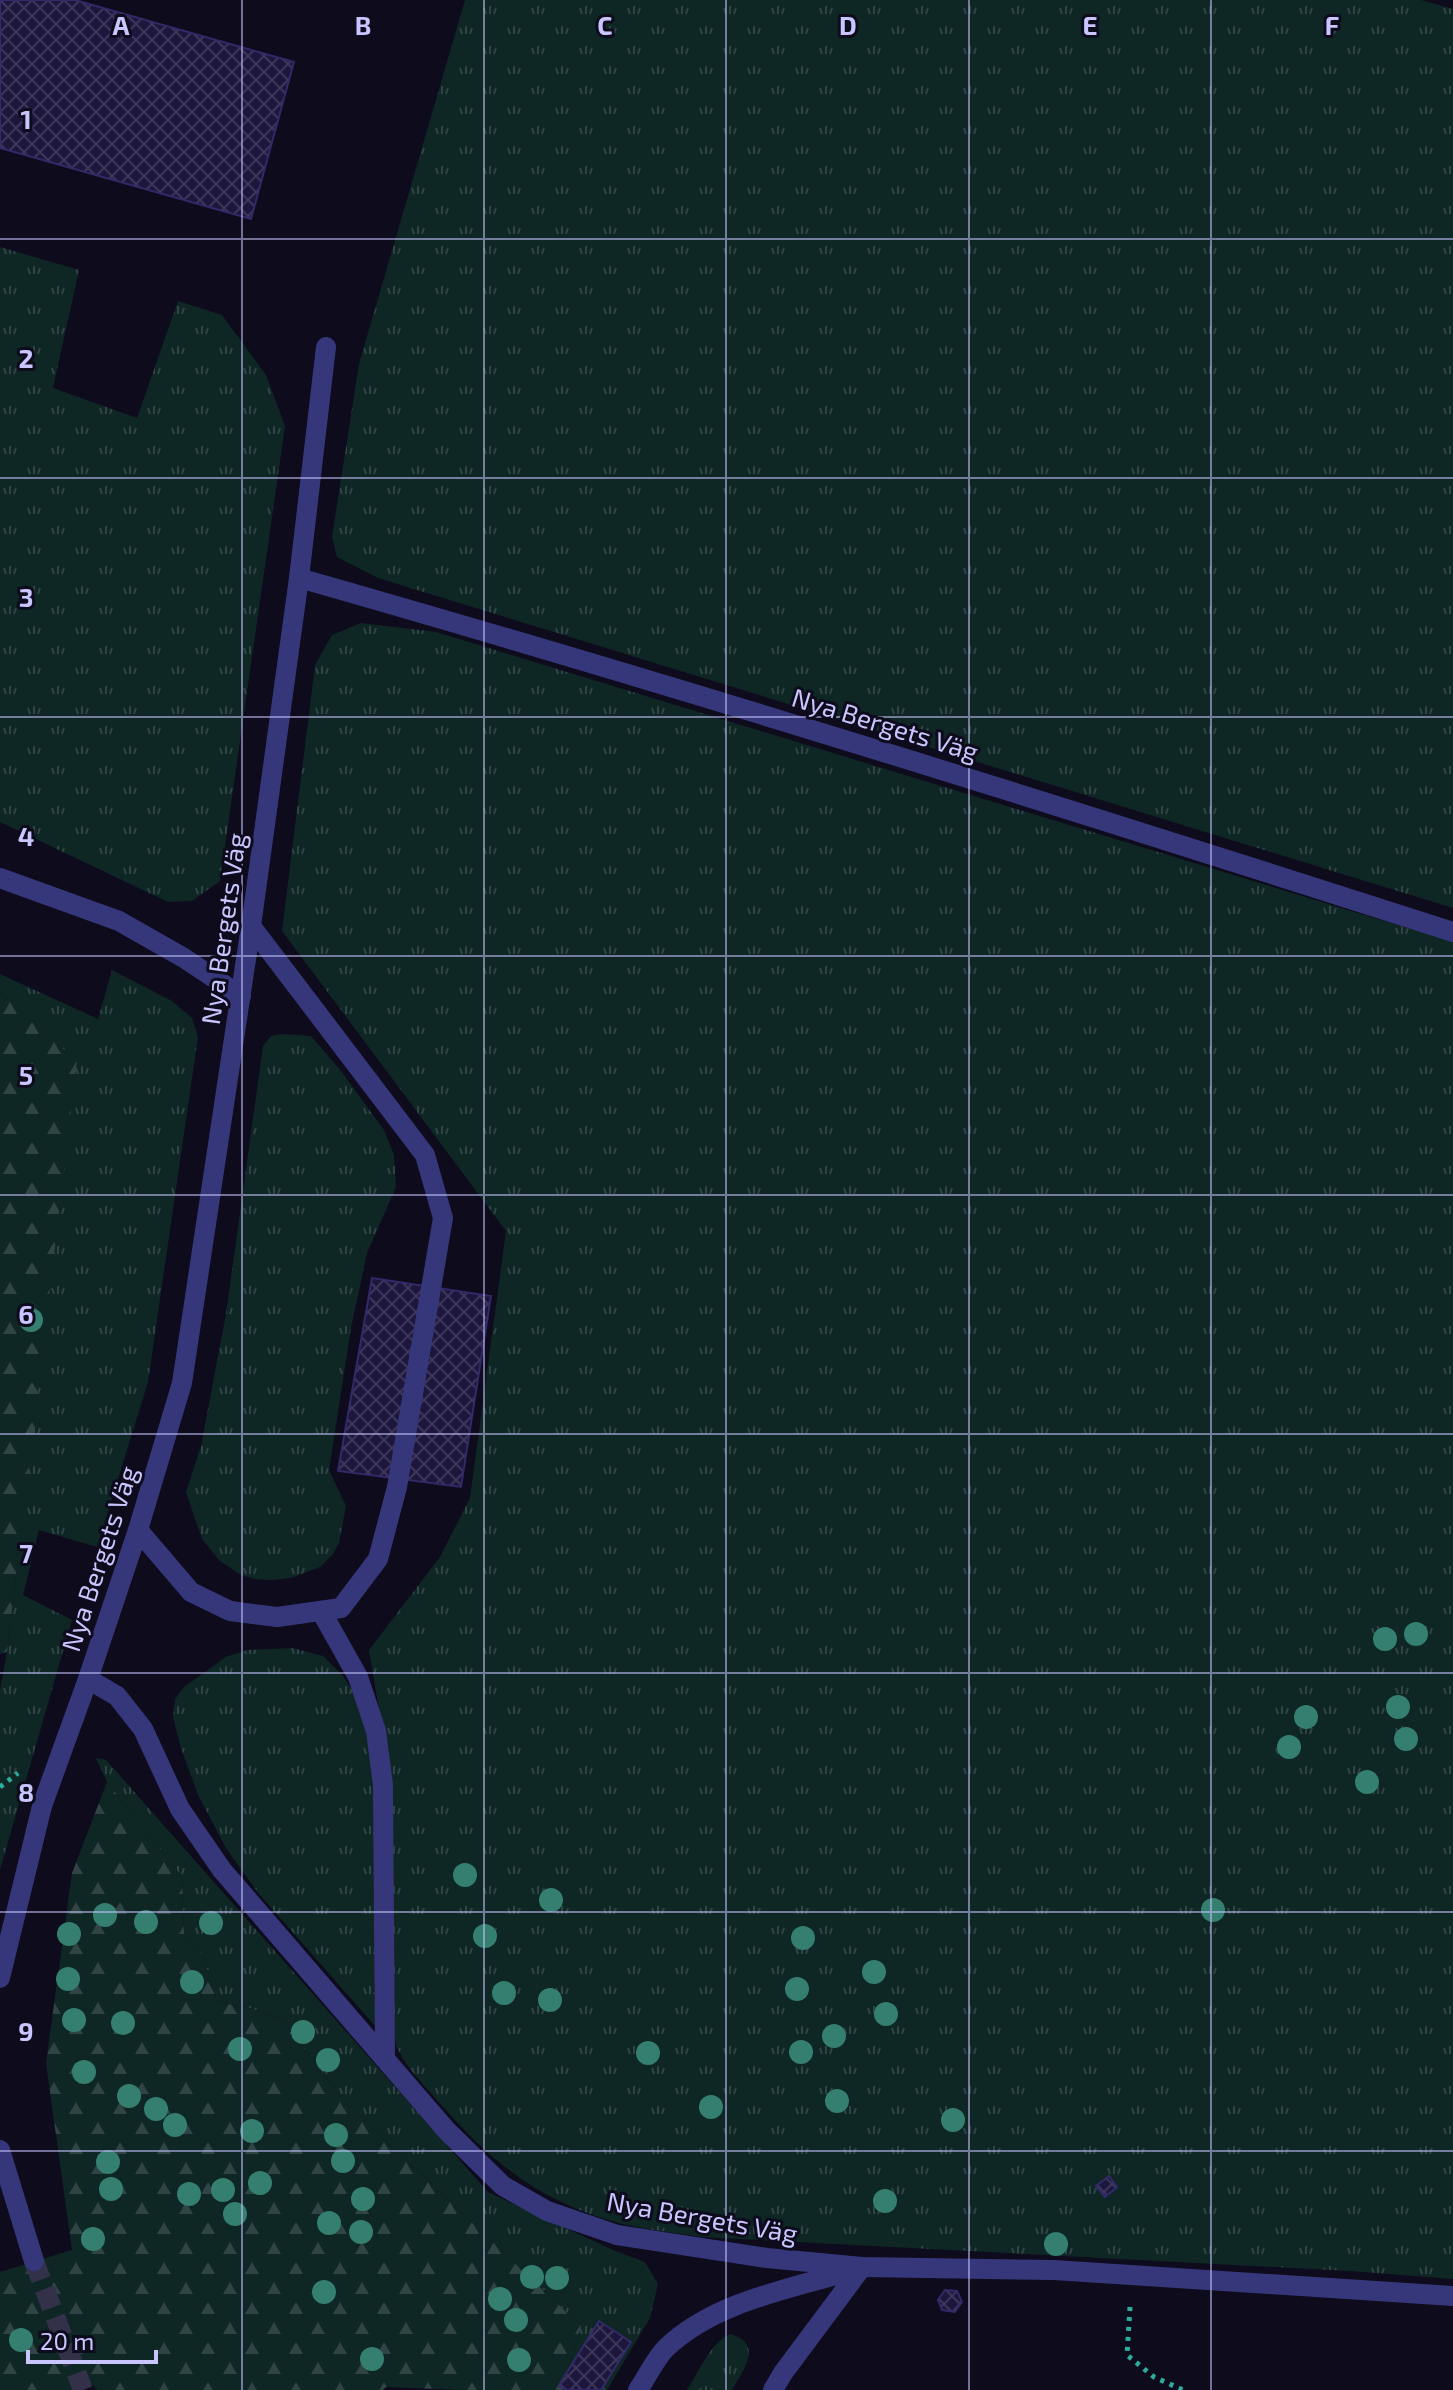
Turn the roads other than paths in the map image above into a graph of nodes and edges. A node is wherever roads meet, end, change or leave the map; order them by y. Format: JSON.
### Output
{"nodes":[{"id":1,"x":326,"y":347,"type":"dead end"},
{"id":2,"x":299,"y":578,"type":"junction"},
{"id":3,"x":0,"y":878,"type":"edge"},
{"id":4,"x":251,"y":926,"type":"junction"},
{"id":5,"x":1453,"y":932,"type":"edge"},
{"id":6,"x":241,"y":996,"type":"junction"},
{"id":7,"x":138,"y":1530,"type":"junction"},
{"id":8,"x":321,"y":1611,"type":"junction"},
{"id":9,"x":88,"y":1679,"type":"junction"},
{"id":10,"x":0,"y":1978,"type":"edge"},
{"id":11,"x":385,"y":2059,"type":"junction"},
{"id":12,"x":0,"y":2150,"type":"edge"},
{"id":13,"x":34,"y":2261,"type":"tunnel mouth"},
{"id":14,"x":862,"y":2267,"type":"junction"},
{"id":15,"x":1453,"y":2296,"type":"edge"},
{"id":16,"x":638,"y":2390,"type":"edge"},
{"id":17,"x":773,"y":2390,"type":"edge"}],
"edges":[{"from":1,"to":2,"type":"street","name":"Nya Bergets Väg"},
{"from":2,"to":4,"type":"street","name":"Nya Bergets Väg"},
{"from":2,"to":5,"type":"street","name":"Nya Bergets Väg"},
{"from":3,"to":6,"type":"street"},
{"from":4,"to":6,"type":"street","name":"Nya Bergets Väg"},
{"from":4,"to":8,"type":"street"},
{"from":6,"to":7,"type":"street","name":"Nya Bergets Väg"},
{"from":7,"to":8,"type":"street"},
{"from":7,"to":9,"type":"street","name":"Nya Bergets Väg"},
{"from":8,"to":11,"type":"street"},
{"from":9,"to":10,"type":"street"},
{"from":9,"to":11,"type":"street","name":"Nya Bergets Väg"},
{"from":11,"to":14,"type":"street","name":"Nya Bergets Väg"},
{"from":12,"to":13,"type":"street"},
{"from":14,"to":15,"type":"street","name":"Nya Bergets Väg"},
{"from":14,"to":16,"type":"street"},
{"from":14,"to":17,"type":"street"}]}
